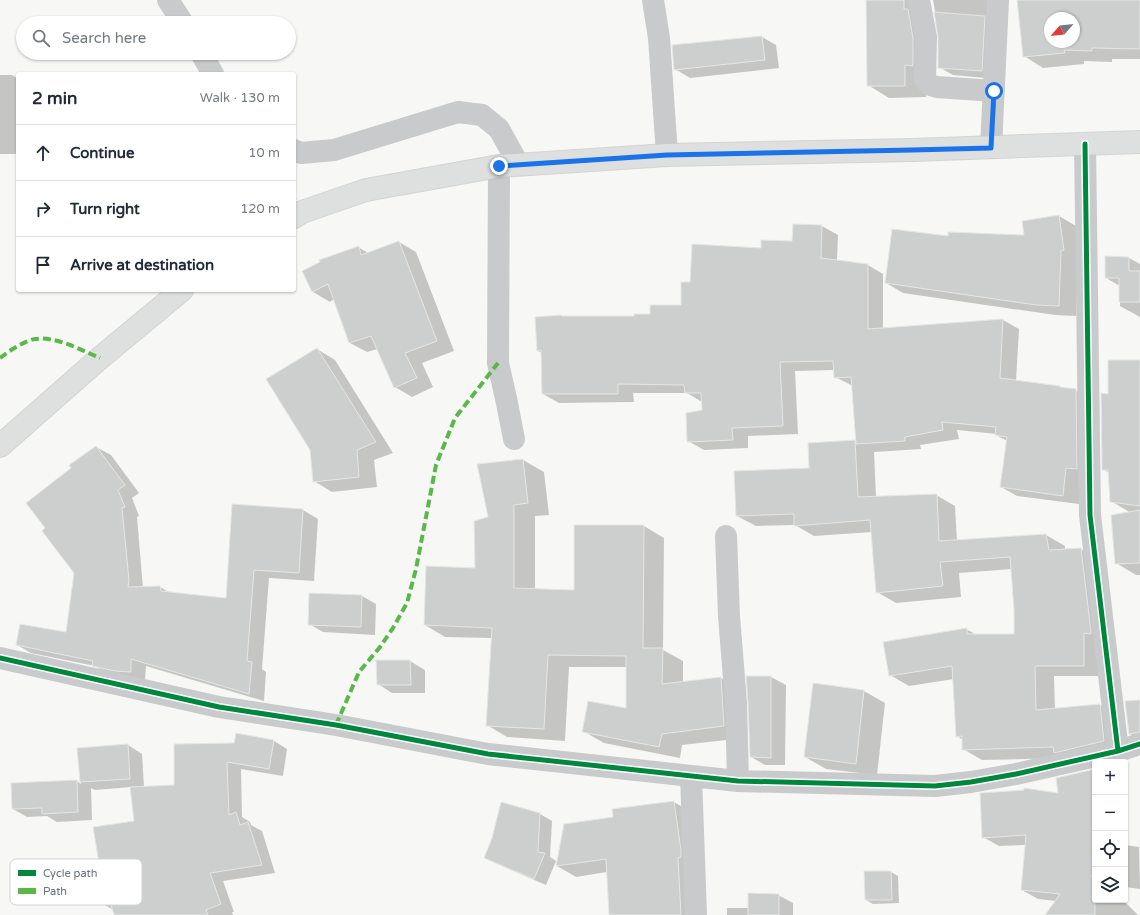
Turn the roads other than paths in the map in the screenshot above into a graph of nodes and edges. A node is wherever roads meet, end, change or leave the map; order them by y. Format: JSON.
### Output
{"nodes":[{"id":1,"x":168,"y":0,"type":"edge"},
{"id":2,"x":653,"y":0,"type":"edge"},
{"id":3,"x":919,"y":0,"type":"edge"},
{"id":4,"x":998,"y":0,"type":"edge"},
{"id":5,"x":178,"y":16,"type":"edge"},
{"id":6,"x":206,"y":60,"type":"edge"},
{"id":7,"x":212,"y":72,"type":"edge"},
{"id":8,"x":994,"y":91,"type":"junction"},
{"id":9,"x":1140,"y":142,"type":"edge"},
{"id":10,"x":1085,"y":144,"type":"junction"},
{"id":11,"x":991,"y":148,"type":"junction"},
{"id":12,"x":296,"y":151,"type":"edge"},
{"id":13,"x":667,"y":155,"type":"junction"},
{"id":14,"x":509,"y":166,"type":"junction"},
{"id":15,"x":296,"y":215,"type":"edge"},
{"id":16,"x":180,"y":292,"type":"edge"},
{"id":17,"x":514,"y":439,"type":"dead end"},
{"id":18,"x":0,"y":446,"type":"edge"},
{"id":19,"x":726,"y":536,"type":"dead end"},
{"id":20,"x":0,"y":658,"type":"edge"},
{"id":21,"x":1140,"y":744,"type":"edge"},
{"id":22,"x":1118,"y":751,"type":"junction"},
{"id":23,"x":691,"y":776,"type":"junction"},
{"id":24,"x":738,"y":781,"type":"junction"},
{"id":25,"x":696,"y":915,"type":"edge"}],
"edges":[{"from":1,"to":5,"type":"street"},
{"from":2,"to":13,"type":"street"},
{"from":3,"to":8,"type":"street"},
{"from":4,"to":8,"type":"street"},
{"from":6,"to":7,"type":"street"},
{"from":8,"to":11,"type":"street"},
{"from":9,"to":10,"type":"main road"},
{"from":10,"to":11,"type":"main road"},
{"from":10,"to":22,"type":"street"},
{"from":11,"to":13,"type":"main road"},
{"from":12,"to":14,"type":"street"},
{"from":13,"to":14,"type":"main road"},
{"from":14,"to":15,"type":"main road"},
{"from":14,"to":17,"type":"street"},
{"from":16,"to":18,"type":"main road"},
{"from":19,"to":24,"type":"street"},
{"from":20,"to":23,"type":"street"},
{"from":21,"to":22,"type":"street"},
{"from":22,"to":24,"type":"street"},
{"from":23,"to":24,"type":"street"},
{"from":23,"to":25,"type":"street"}]}
